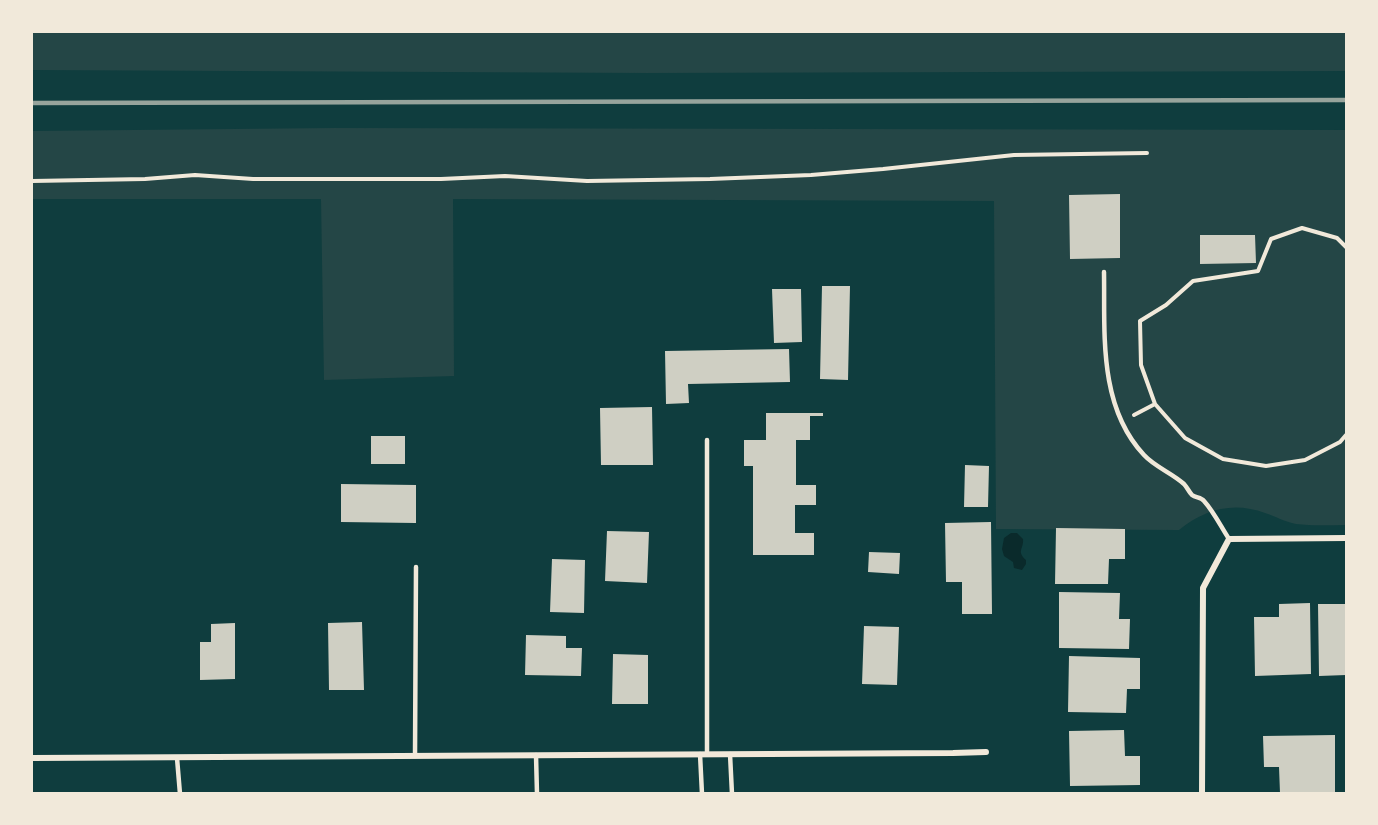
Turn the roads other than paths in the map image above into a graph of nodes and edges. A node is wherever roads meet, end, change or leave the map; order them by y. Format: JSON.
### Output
{"nodes":[{"id":1,"x":1104,"y":272,"type":"dead end"},
{"id":2,"x":707,"y":440,"type":"dead end"},
{"id":3,"x":1347,"y":538,"type":"edge"},
{"id":4,"x":1229,"y":539,"type":"junction"},
{"id":5,"x":416,"y":567,"type":"dead end"},
{"id":6,"x":986,"y":752,"type":"dead end"},
{"id":7,"x":704,"y":754,"type":"junction"},
{"id":8,"x":730,"y":754,"type":"junction"},
{"id":9,"x":536,"y":755,"type":"junction"},
{"id":10,"x":416,"y":756,"type":"junction"},
{"id":11,"x":32,"y":758,"type":"edge"},
{"id":12,"x":177,"y":758,"type":"junction"},
{"id":13,"x":180,"y":794,"type":"edge"},
{"id":14,"x":537,"y":794,"type":"edge"},
{"id":15,"x":702,"y":794,"type":"edge"},
{"id":16,"x":732,"y":794,"type":"edge"},
{"id":17,"x":1202,"y":794,"type":"edge"}],
"edges":[{"from":1,"to":4,"type":"lane"},
{"from":2,"to":7,"type":"lane"},
{"from":3,"to":4,"type":"street"},
{"from":4,"to":17,"type":"street"},
{"from":5,"to":10,"type":"lane"},
{"from":6,"to":8,"type":"street"},
{"from":7,"to":8,"type":"street"},
{"from":7,"to":9,"type":"street"},
{"from":7,"to":15,"type":"lane"},
{"from":8,"to":16,"type":"lane"},
{"from":9,"to":10,"type":"street"},
{"from":9,"to":14,"type":"lane"},
{"from":10,"to":12,"type":"street"},
{"from":11,"to":12,"type":"street"},
{"from":12,"to":13,"type":"lane"}]}
